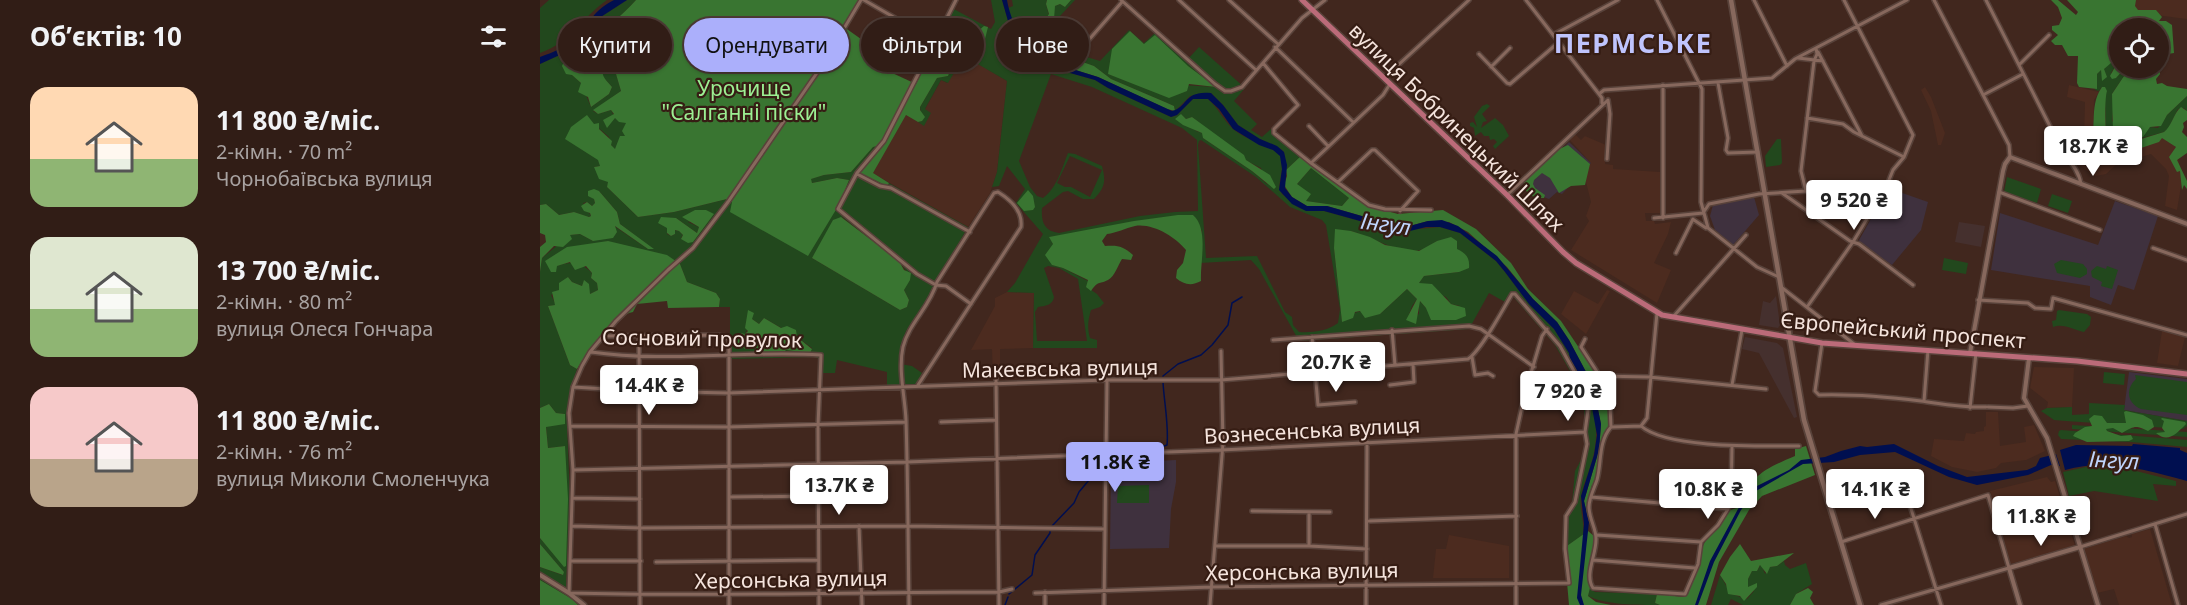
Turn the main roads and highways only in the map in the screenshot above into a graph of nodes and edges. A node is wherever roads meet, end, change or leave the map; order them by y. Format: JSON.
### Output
{"nodes":[{"id":1,"x":1302,"y":0,"type":"edge"},
{"id":2,"x":1731,"y":0,"type":"edge"},
{"id":3,"x":1563,"y":252,"type":"joint"},
{"id":4,"x":1790,"y":338,"type":"junction"},
{"id":5,"x":2187,"y":374,"type":"edge"},
{"id":6,"x":1860,"y":605,"type":"edge"}],
"edges":[{"from":1,"to":3,"type":"main road","name":"вулиця Бобринецький Шлях"},
{"from":2,"to":4,"type":"main road"},
{"from":3,"to":4,"type":"main road","name":"Європейський проспект"},
{"from":4,"to":5,"type":"main road","name":"Європейський проспект"},
{"from":4,"to":6,"type":"main road"}]}
